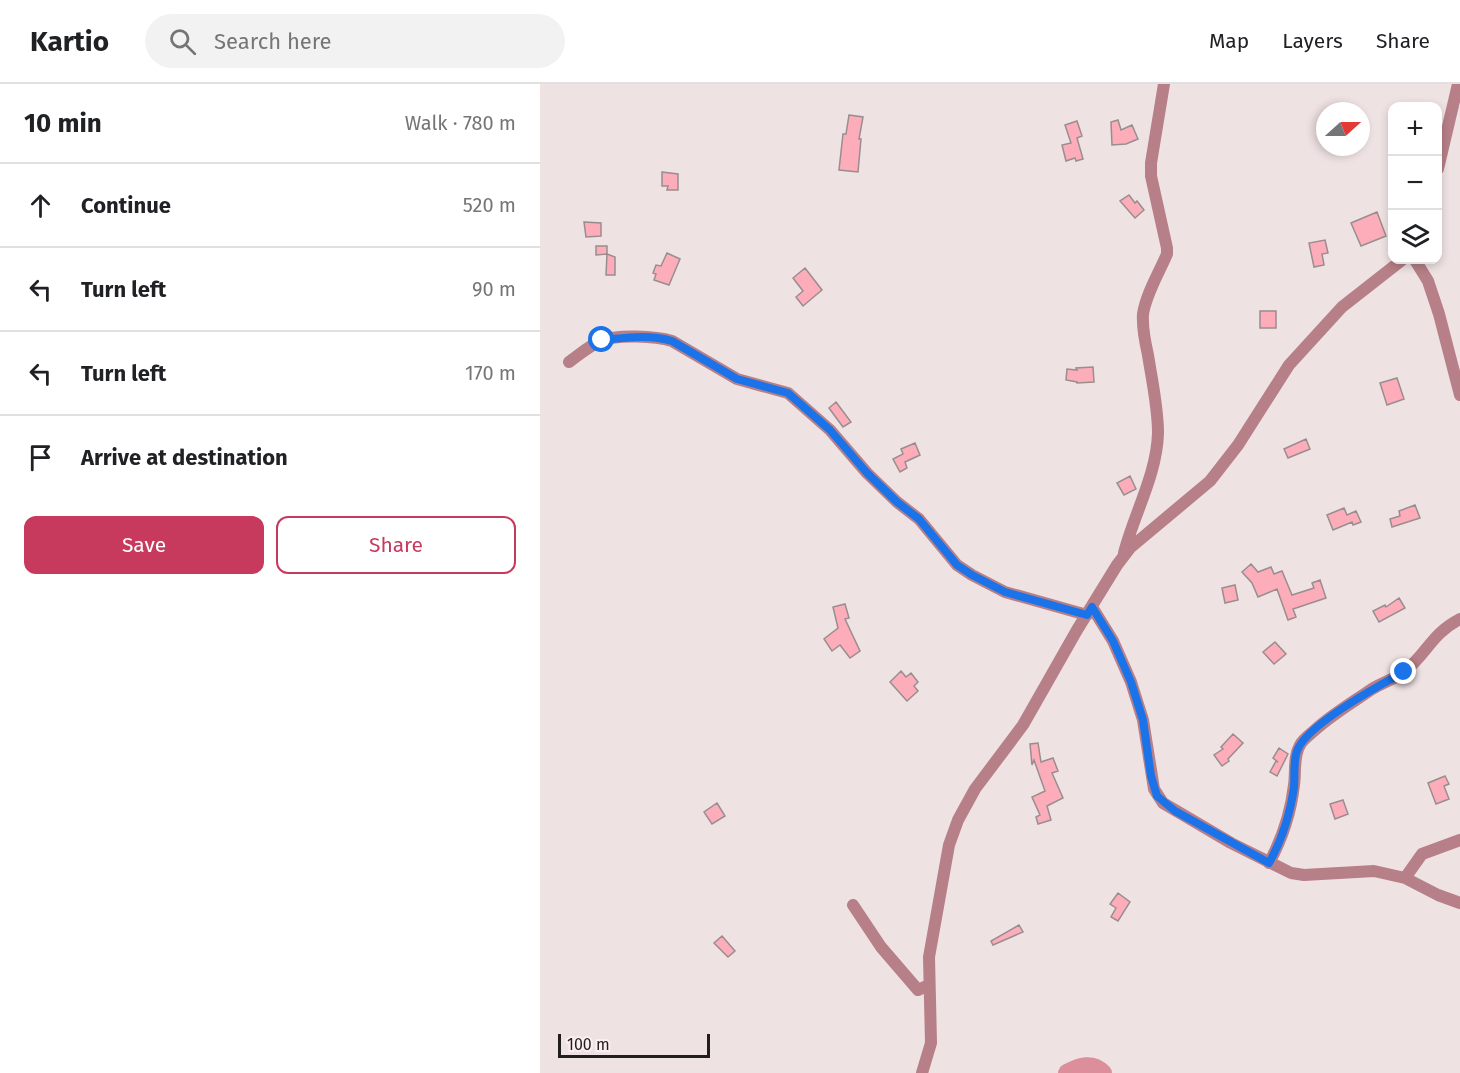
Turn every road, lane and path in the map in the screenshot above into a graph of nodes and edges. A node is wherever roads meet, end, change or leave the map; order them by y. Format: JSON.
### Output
{"nodes":[{"id":1,"x":1164,"y":84,"type":"edge"},
{"id":2,"x":1458,"y":84,"type":"edge"},
{"id":3,"x":1440,"y":156,"type":"edge"},
{"id":4,"x":1397,"y":264,"type":"edge"},
{"id":5,"x":1417,"y":264,"type":"edge"},
{"id":6,"x":569,"y":362,"type":"dead end"},
{"id":7,"x":1460,"y":395,"type":"edge"},
{"id":8,"x":1123,"y":557,"type":"junction"},
{"id":9,"x":1089,"y":611,"type":"junction"},
{"id":10,"x":1460,"y":619,"type":"edge"},
{"id":11,"x":1460,"y":840,"type":"edge"},
{"id":12,"x":1269,"y":863,"type":"junction"},
{"id":13,"x":1406,"y":878,"type":"junction"},
{"id":14,"x":1460,"y":903,"type":"edge"},
{"id":15,"x":853,"y":905,"type":"dead end"},
{"id":16,"x":929,"y":985,"type":"junction"},
{"id":17,"x":922,"y":1073,"type":"edge"}],
"edges":[{"from":1,"to":8,"type":"street"},
{"from":2,"to":3,"type":"street"},
{"from":4,"to":8,"type":"street"},
{"from":5,"to":7,"type":"street"},
{"from":6,"to":9,"type":"street"},
{"from":8,"to":9,"type":"street"},
{"from":9,"to":12,"type":"street"},
{"from":9,"to":16,"type":"street"},
{"from":10,"to":12,"type":"street"},
{"from":11,"to":13,"type":"street"},
{"from":12,"to":13,"type":"street"},
{"from":13,"to":14,"type":"street"},
{"from":15,"to":16,"type":"street"},
{"from":16,"to":17,"type":"street"}]}
